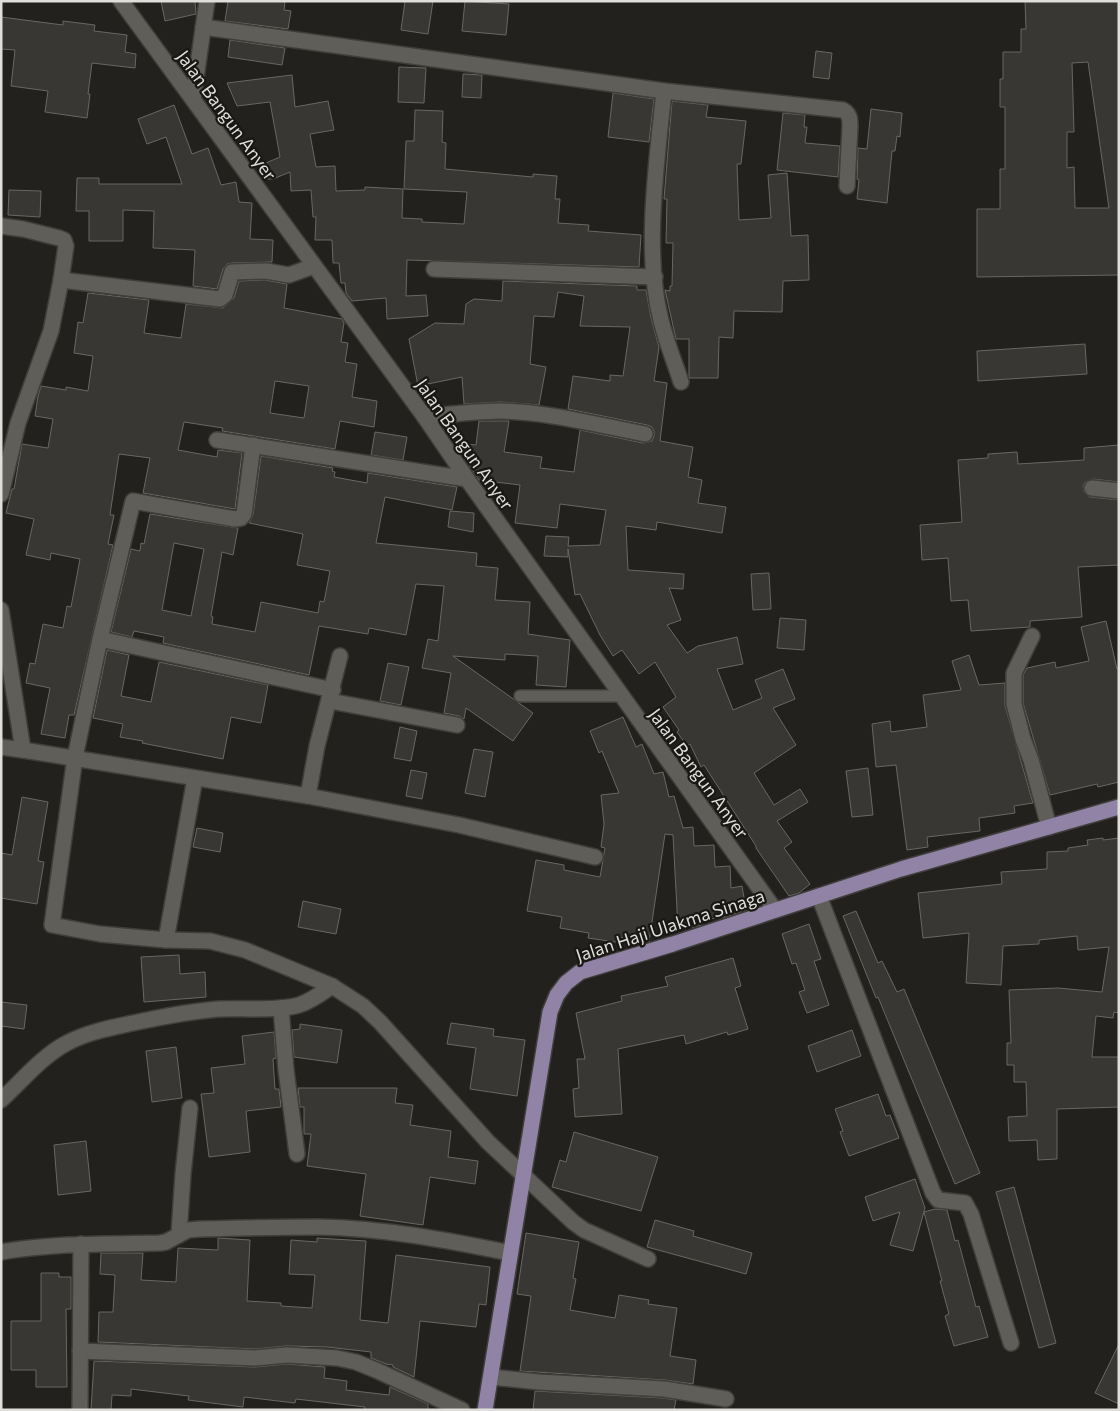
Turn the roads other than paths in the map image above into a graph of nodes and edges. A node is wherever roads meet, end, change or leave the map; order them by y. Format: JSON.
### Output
{"nodes":[{"id":1,"x":121,"y":1,"type":"edge"},
{"id":2,"x":207,"y":1,"type":"edge"},
{"id":3,"x":203,"y":27,"type":"junction"},
{"id":4,"x":664,"y":91,"type":"junction"},
{"id":5,"x":193,"y":99,"type":"junction"},
{"id":6,"x":847,"y":186,"type":"dead end"},
{"id":7,"x":1,"y":226,"type":"edge"},
{"id":8,"x":314,"y":266,"type":"junction"},
{"id":9,"x":434,"y":269,"type":"dead end"},
{"id":10,"x":655,"y":277,"type":"junction"},
{"id":11,"x":61,"y":280,"type":"junction"},
{"id":12,"x":681,"y":382,"type":"dead end"},
{"id":13,"x":424,"y":416,"type":"junction"},
{"id":14,"x":645,"y":434,"type":"dead end"},
{"id":15,"x":217,"y":440,"type":"dead end"},
{"id":16,"x":253,"y":445,"type":"junction"},
{"id":17,"x":467,"y":480,"type":"junction"},
{"id":18,"x":1092,"y":488,"type":"dead end"},
{"id":19,"x":1119,"y":490,"type":"edge"},
{"id":20,"x":1,"y":494,"type":"edge"},
{"id":21,"x":1,"y":610,"type":"edge"},
{"id":22,"x":1032,"y":636,"type":"dead end"},
{"id":23,"x":100,"y":639,"type":"junction"},
{"id":24,"x":340,"y":656,"type":"dead end"},
{"id":25,"x":331,"y":695,"type":"junction"},
{"id":26,"x":520,"y":696,"type":"dead end"},
{"id":27,"x":621,"y":696,"type":"junction"},
{"id":28,"x":457,"y":725,"type":"dead end"},
{"id":29,"x":1,"y":747,"type":"edge"},
{"id":30,"x":22,"y":750,"type":"junction"},
{"id":31,"x":76,"y":757,"type":"junction"},
{"id":32,"x":195,"y":778,"type":"junction"},
{"id":33,"x":308,"y":796,"type":"junction"},
{"id":34,"x":1119,"y":808,"type":"edge"},
{"id":35,"x":1049,"y":827,"type":"junction"},
{"id":36,"x":594,"y":857,"type":"dead end"},
{"id":37,"x":819,"y":896,"type":"junction"},
{"id":38,"x":775,"y":910,"type":"junction"},
{"id":39,"x":166,"y":940,"type":"junction"},
{"id":40,"x":332,"y":986,"type":"junction"},
{"id":41,"x":281,"y":1008,"type":"junction"},
{"id":42,"x":1,"y":1100,"type":"edge"},
{"id":43,"x":190,"y":1108,"type":"dead end"},
{"id":44,"x":297,"y":1154,"type":"dead end"},
{"id":45,"x":524,"y":1177,"type":"junction"},
{"id":46,"x":179,"y":1234,"type":"junction"},
{"id":47,"x":81,"y":1244,"type":"junction"},
{"id":48,"x":1,"y":1252,"type":"edge"},
{"id":49,"x":510,"y":1253,"type":"junction"},
{"id":50,"x":648,"y":1258,"type":"dead end"},
{"id":51,"x":1012,"y":1343,"type":"dead end"},
{"id":52,"x":80,"y":1351,"type":"junction"},
{"id":53,"x":490,"y":1377,"type":"junction"},
{"id":54,"x":726,"y":1399,"type":"dead end"},
{"id":55,"x":80,"y":1410,"type":"edge"},
{"id":56,"x":462,"y":1410,"type":"edge"},
{"id":57,"x":485,"y":1410,"type":"edge"}],
"edges":[{"from":1,"to":5,"type":"street","name":"Jalan Bangun Anyer"},
{"from":2,"to":3,"type":"street"},
{"from":3,"to":4,"type":"street"},
{"from":3,"to":5,"type":"street"},
{"from":4,"to":6,"type":"street"},
{"from":4,"to":10,"type":"street"},
{"from":5,"to":8,"type":"street","name":"Jalan Bangun Anyer"},
{"from":7,"to":11,"type":"street"},
{"from":8,"to":11,"type":"street"},
{"from":8,"to":13,"type":"street","name":"Jalan Bangun Anyer"},
{"from":9,"to":10,"type":"street"},
{"from":10,"to":12,"type":"street"},
{"from":11,"to":20,"type":"street"},
{"from":13,"to":14,"type":"street"},
{"from":13,"to":17,"type":"street","name":"Jalan Bangun Anyer"},
{"from":15,"to":16,"type":"street"},
{"from":16,"to":17,"type":"street"},
{"from":16,"to":23,"type":"street"},
{"from":17,"to":27,"type":"street","name":"Jalan Bangun Anyer"},
{"from":18,"to":19,"type":"street"},
{"from":21,"to":30,"type":"street"},
{"from":22,"to":35,"type":"street"},
{"from":23,"to":25,"type":"street"},
{"from":23,"to":31,"type":"street"},
{"from":24,"to":25,"type":"street"},
{"from":25,"to":28,"type":"street"},
{"from":25,"to":33,"type":"street"},
{"from":26,"to":27,"type":"lane"},
{"from":27,"to":38,"type":"street","name":"Jalan Bangun Anyer"},
{"from":29,"to":30,"type":"street"},
{"from":30,"to":31,"type":"street"},
{"from":31,"to":32,"type":"street"},
{"from":31,"to":39,"type":"street"},
{"from":32,"to":33,"type":"street"},
{"from":32,"to":39,"type":"street"},
{"from":33,"to":36,"type":"street"},
{"from":34,"to":35,"type":"main road","name":"Jalan Haji Ulakma Sinaga"},
{"from":35,"to":37,"type":"main road","name":"Jalan Haji Ulakma Sinaga"},
{"from":37,"to":38,"type":"main road","name":"Jalan Haji Ulakma Sinaga"},
{"from":37,"to":51,"type":"street"},
{"from":38,"to":45,"type":"main road","name":"Jalan Haji Ulakma Sinaga"},
{"from":39,"to":40,"type":"street"},
{"from":40,"to":41,"type":"street"},
{"from":40,"to":45,"type":"street"},
{"from":41,"to":42,"type":"street"},
{"from":41,"to":44,"type":"street"},
{"from":43,"to":46,"type":"street"},
{"from":45,"to":49,"type":"main road","name":"Jalan Haji Ulakma Sinaga"},
{"from":45,"to":50,"type":"street"},
{"from":46,"to":47,"type":"street"},
{"from":46,"to":49,"type":"street"},
{"from":47,"to":48,"type":"street"},
{"from":47,"to":52,"type":"street"},
{"from":49,"to":53,"type":"main road","name":"Jalan Haji Ulakma Sinaga"},
{"from":52,"to":55,"type":"street"},
{"from":52,"to":56,"type":"street"},
{"from":53,"to":54,"type":"street"},
{"from":53,"to":57,"type":"main road","name":"Jalan Haji Ulakma Sinaga"}]}
